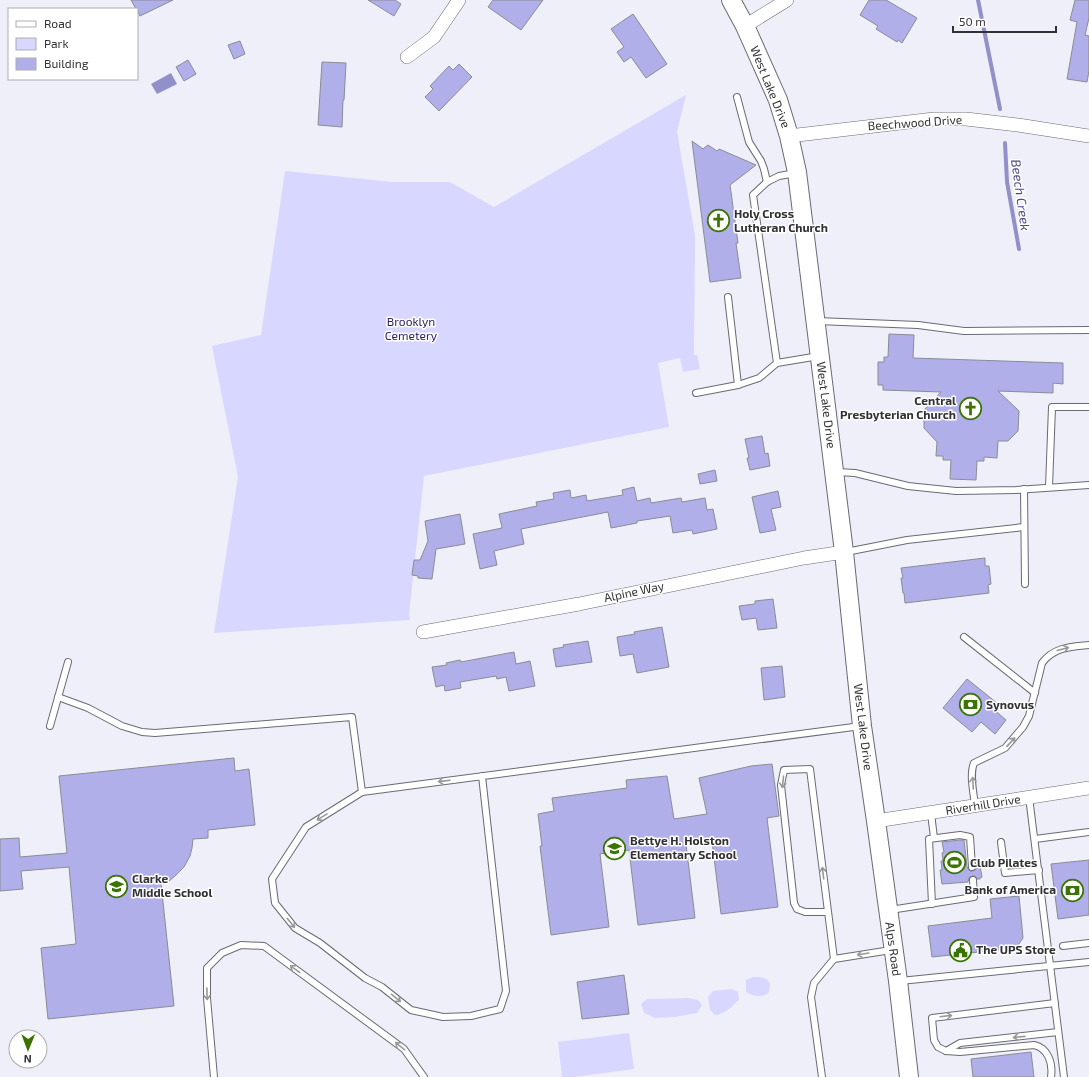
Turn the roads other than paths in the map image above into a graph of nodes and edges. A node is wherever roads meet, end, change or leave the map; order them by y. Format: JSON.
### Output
{"nodes":[{"id":1,"x":459,"y":0,"type":"edge"},
{"id":2,"x":732,"y":0,"type":"edge"},
{"id":3,"x":787,"y":0,"type":"edge"},
{"id":4,"x":745,"y":26,"type":"junction"},
{"id":5,"x":407,"y":57,"type":"dead end"},
{"id":6,"x":737,"y":97,"type":"dead end"},
{"id":7,"x":789,"y":136,"type":"junction"},
{"id":8,"x":1089,"y":136,"type":"edge"},
{"id":9,"x":797,"y":172,"type":"junction"},
{"id":10,"x":767,"y":182,"type":"junction"},
{"id":11,"x":728,"y":297,"type":"dead end"},
{"id":12,"x":816,"y":321,"type":"junction"},
{"id":13,"x":1089,"y":330,"type":"edge"},
{"id":14,"x":820,"y":356,"type":"junction"},
{"id":15,"x":777,"y":363,"type":"junction"},
{"id":16,"x":738,"y":385,"type":"junction"},
{"id":17,"x":696,"y":394,"type":"dead end"},
{"id":18,"x":1089,"y":407,"type":"edge"},
{"id":19,"x":835,"y":472,"type":"junction"},
{"id":20,"x":1089,"y":486,"type":"edge"},
{"id":21,"x":1049,"y":487,"type":"junction"},
{"id":22,"x":1024,"y":489,"type":"junction"},
{"id":23,"x":1024,"y":527,"type":"junction"},
{"id":24,"x":844,"y":552,"type":"junction"},
{"id":25,"x":1025,"y":584,"type":"dead end"},
{"id":26,"x":423,"y":632,"type":"dead end"},
{"id":27,"x":964,"y":637,"type":"dead end"},
{"id":28,"x":1089,"y":645,"type":"edge"},
{"id":29,"x":68,"y":662,"type":"dead end"},
{"id":30,"x":1035,"y":693,"type":"junction"},
{"id":31,"x":58,"y":697,"type":"junction"},
{"id":32,"x":50,"y":726,"type":"dead end"},
{"id":33,"x":862,"y":726,"type":"junction"},
{"id":34,"x":482,"y":776,"type":"junction"},
{"id":35,"x":1089,"y":788,"type":"edge"},
{"id":36,"x":362,"y":792,"type":"junction"},
{"id":37,"x":1029,"y":798,"type":"junction"},
{"id":38,"x":975,"y":806,"type":"junction"},
{"id":39,"x":930,"y":813,"type":"junction"},
{"id":40,"x":876,"y":821,"type":"junction"},
{"id":41,"x":1089,"y":832,"type":"edge"},
{"id":42,"x":934,"y":838,"type":"junction"},
{"id":43,"x":1035,"y":839,"type":"junction"},
{"id":44,"x":1001,"y":842,"type":"dead end"},
{"id":45,"x":972,"y":867,"type":"dead end"},
{"id":46,"x":1039,"y":870,"type":"junction"},
{"id":47,"x":973,"y":880,"type":"dead end"},
{"id":48,"x":932,"y":904,"type":"junction"},
{"id":49,"x":888,"y":911,"type":"junction"},
{"id":50,"x":827,"y":912,"type":"junction"},
{"id":51,"x":1089,"y":943,"type":"edge"},
{"id":52,"x":1064,"y":946,"type":"dead end"},
{"id":53,"x":893,"y":949,"type":"junction"},
{"id":54,"x":834,"y":959,"type":"junction"},
{"id":55,"x":1089,"y":962,"type":"edge"},
{"id":56,"x":1050,"y":966,"type":"junction"},
{"id":57,"x":898,"y":981,"type":"junction"},
{"id":58,"x":1055,"y":1003,"type":"junction"},
{"id":59,"x":1058,"y":1032,"type":"junction"},
{"id":60,"x":946,"y":1051,"type":"junction"},
{"id":61,"x":214,"y":1077,"type":"edge"},
{"id":62,"x":424,"y":1077,"type":"edge"},
{"id":63,"x":822,"y":1077,"type":"edge"},
{"id":64,"x":909,"y":1077,"type":"edge"},
{"id":65,"x":1051,"y":1077,"type":"edge"},
{"id":66,"x":1064,"y":1077,"type":"edge"}],
"edges":[{"from":1,"to":5,"type":"street"},
{"from":2,"to":4,"type":"main road","name":"West Lake Drive"},
{"from":3,"to":4,"type":"street"},
{"from":4,"to":7,"type":"main road","name":"West Lake Drive"},
{"from":6,"to":10,"type":"lane"},
{"from":7,"to":8,"type":"street","name":"Beechwood Drive"},
{"from":7,"to":9,"type":"main road","name":"West Lake Drive"},
{"from":9,"to":10,"type":"lane"},
{"from":9,"to":12,"type":"main road","name":"West Lake Drive"},
{"from":10,"to":15,"type":"lane"},
{"from":11,"to":16,"type":"lane"},
{"from":12,"to":13,"type":"lane"},
{"from":12,"to":14,"type":"main road","name":"West Lake Drive"},
{"from":14,"to":15,"type":"lane"},
{"from":14,"to":19,"type":"main road","name":"West Lake Drive"},
{"from":15,"to":16,"type":"lane"},
{"from":16,"to":17,"type":"lane"},
{"from":18,"to":21,"type":"lane"},
{"from":19,"to":22,"type":"lane"},
{"from":19,"to":24,"type":"main road","name":"West Lake Drive"},
{"from":20,"to":21,"type":"lane"},
{"from":21,"to":22,"type":"lane"},
{"from":22,"to":23,"type":"lane"},
{"from":23,"to":24,"type":"lane"},
{"from":23,"to":25,"type":"lane"},
{"from":24,"to":26,"type":"street","name":"Alpine Way"},
{"from":24,"to":33,"type":"main road","name":"West Lake Drive"},
{"from":27,"to":30,"type":"lane"},
{"from":30,"to":28,"type":"lane","one_way":true},
{"from":29,"to":31,"type":"lane"},
{"from":38,"to":30,"type":"lane","one_way":true},
{"from":31,"to":32,"type":"lane"},
{"from":31,"to":36,"type":"lane"},
{"from":33,"to":34,"type":"lane"},
{"from":33,"to":40,"type":"main road","name":"West Lake Drive"},
{"from":34,"to":36,"type":"lane","one_way":true},
{"from":36,"to":34,"type":"lane","one_way":true},
{"from":35,"to":37,"type":"street","name":"Riverhill Drive"},
{"from":37,"to":38,"type":"street","name":"Riverhill Drive"},
{"from":37,"to":43,"type":"lane"},
{"from":38,"to":39,"type":"street","name":"Riverhill Drive"},
{"from":39,"to":40,"type":"street","name":"Riverhill Drive"},
{"from":39,"to":42,"type":"lane"},
{"from":40,"to":49,"type":"main road","name":"Alps Road"},
{"from":41,"to":43,"type":"lane"},
{"from":42,"to":45,"type":"lane"},
{"from":42,"to":48,"type":"lane"},
{"from":43,"to":46,"type":"lane"},
{"from":44,"to":46,"type":"lane"},
{"from":46,"to":56,"type":"lane"},
{"from":47,"to":48,"type":"lane"},
{"from":48,"to":49,"type":"lane"},
{"from":49,"to":53,"type":"main road","name":"Alps Road"},
{"from":50,"to":50,"type":"lane","one_way":true},
{"from":50,"to":54,"type":"lane"},
{"from":51,"to":52,"type":"lane"},
{"from":53,"to":54,"type":"lane","one_way":true},
{"from":53,"to":57,"type":"main road","name":"Alps Road"},
{"from":54,"to":63,"type":"lane"},
{"from":55,"to":56,"type":"lane"},
{"from":56,"to":57,"type":"lane"},
{"from":56,"to":58,"type":"lane"},
{"from":57,"to":64,"type":"main road","name":"Alps Road"},
{"from":58,"to":59,"type":"lane"},
{"from":60,"to":58,"type":"lane","one_way":true},
{"from":59,"to":60,"type":"lane","one_way":true},
{"from":59,"to":66,"type":"lane"},
{"from":60,"to":65,"type":"lane"},
{"from":62,"to":61,"type":"lane","one_way":true}]}
